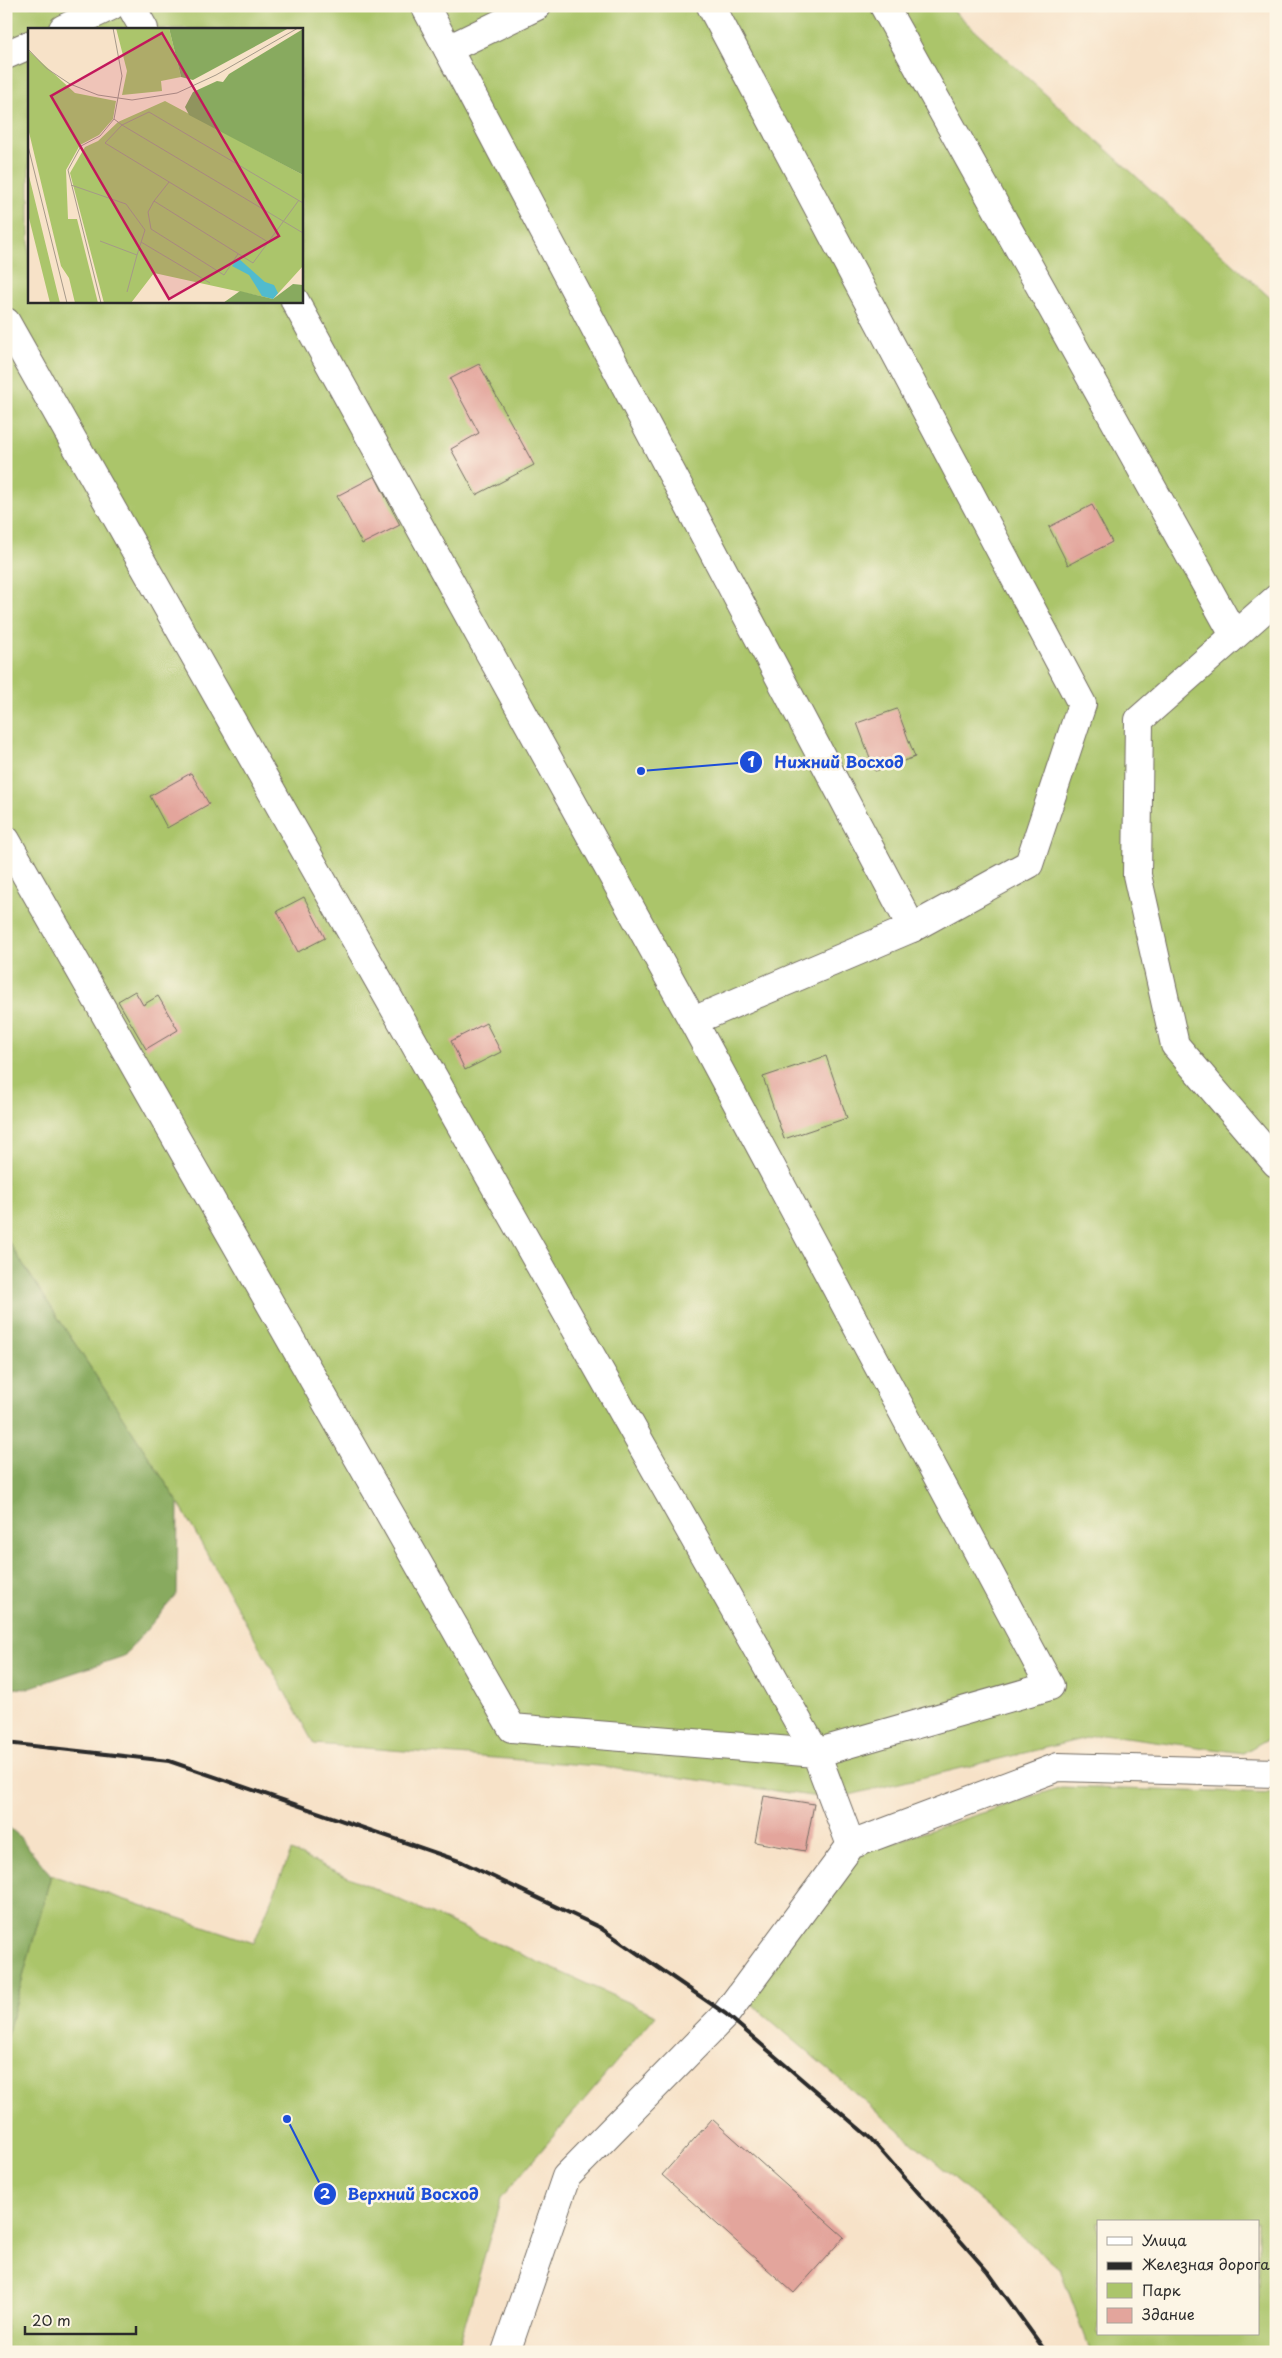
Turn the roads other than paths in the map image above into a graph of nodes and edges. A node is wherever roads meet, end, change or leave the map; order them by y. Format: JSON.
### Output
{"nodes":[{"id":1,"x":111,"y":6,"type":"edge"},
{"id":2,"x":131,"y":6,"type":"edge"},
{"id":3,"x":425,"y":6,"type":"edge"},
{"id":4,"x":536,"y":6,"type":"edge"},
{"id":5,"x":711,"y":6,"type":"edge"},
{"id":6,"x":884,"y":6,"type":"edge"},
{"id":7,"x":65,"y":28,"type":"edge"},
{"id":8,"x":143,"y":28,"type":"edge"},
{"id":9,"x":28,"y":45,"type":"edge"},
{"id":10,"x":448,"y":49,"type":"junction"},
{"id":11,"x":6,"y":55,"type":"edge"},
{"id":12,"x":296,"y":302,"type":"edge"},
{"id":13,"x":6,"y":322,"type":"edge"},
{"id":14,"x":1276,"y":599,"type":"edge"},
{"id":15,"x":1234,"y":635,"type":"junction"},
{"id":16,"x":6,"y":840,"type":"edge"},
{"id":17,"x":912,"y":928,"type":"junction"},
{"id":18,"x":694,"y":1021,"type":"junction"},
{"id":19,"x":1276,"y":1163,"type":"edge"},
{"id":20,"x":816,"y":1754,"type":"junction"},
{"id":21,"x":1276,"y":1773,"type":"edge"},
{"id":22,"x":851,"y":1845,"type":"junction"},
{"id":23,"x":506,"y":2352,"type":"edge"}],
"edges":[{"from":1,"to":7,"type":"lane"},
{"from":2,"to":8,"type":"lane"},
{"from":3,"to":10,"type":"lane"},
{"from":4,"to":10,"type":"lane"},
{"from":5,"to":17,"type":"lane"},
{"from":6,"to":15,"type":"lane"},
{"from":9,"to":11,"type":"lane"},
{"from":10,"to":17,"type":"lane"},
{"from":12,"to":18,"type":"lane"},
{"from":13,"to":20,"type":"lane"},
{"from":14,"to":15,"type":"lane"},
{"from":15,"to":19,"type":"lane"},
{"from":16,"to":20,"type":"lane"},
{"from":17,"to":18,"type":"lane"},
{"from":18,"to":20,"type":"lane"},
{"from":20,"to":22,"type":"lane"},
{"from":21,"to":22,"type":"lane"},
{"from":22,"to":23,"type":"lane"}]}
